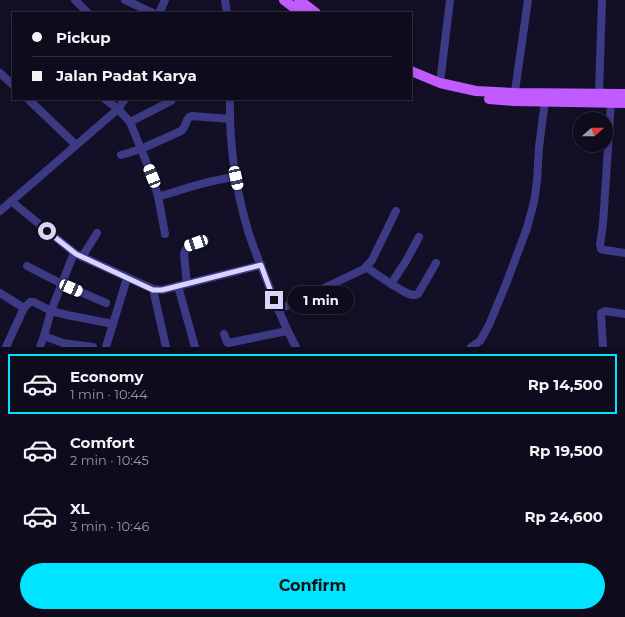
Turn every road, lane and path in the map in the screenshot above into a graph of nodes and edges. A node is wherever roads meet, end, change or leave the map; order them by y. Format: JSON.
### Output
{"nodes":[{"id":1,"x":75,"y":0,"type":"edge"},
{"id":2,"x":125,"y":0,"type":"edge"},
{"id":3,"x":165,"y":0,"type":"edge"},
{"id":4,"x":225,"y":0,"type":"edge"},
{"id":5,"x":284,"y":0,"type":"edge"},
{"id":6,"x":299,"y":0,"type":"edge"},
{"id":7,"x":450,"y":0,"type":"edge"},
{"id":8,"x":528,"y":0,"type":"edge"},
{"id":9,"x":602,"y":0,"type":"edge"},
{"id":10,"x":87,"y":12,"type":"edge"},
{"id":11,"x":151,"y":12,"type":"edge"},
{"id":12,"x":159,"y":12,"type":"edge"},
{"id":13,"x":227,"y":12,"type":"edge"},
{"id":14,"x":300,"y":12,"type":"edge"},
{"id":15,"x":315,"y":12,"type":"edge"},
{"id":16,"x":412,"y":71,"type":"edge"},
{"id":17,"x":0,"y":73,"type":"edge"},
{"id":18,"x":412,"y":78,"type":"edge"},
{"id":19,"x":440,"y":83,"type":"junction"},
{"id":20,"x":12,"y":84,"type":"edge"},
{"id":21,"x":599,"y":94,"type":"junction"},
{"id":22,"x":625,"y":94,"type":"edge"},
{"id":23,"x":514,"y":97,"type":"junction"},
{"id":24,"x":29,"y":100,"type":"edge"},
{"id":25,"x":106,"y":100,"type":"edge"},
{"id":26,"x":124,"y":100,"type":"edge"},
{"id":27,"x":230,"y":100,"type":"edge"},
{"id":28,"x":171,"y":102,"type":"dead end"},
{"id":29,"x":545,"y":102,"type":"junction"},
{"id":30,"x":611,"y":102,"type":"junction"},
{"id":31,"x":625,"y":103,"type":"edge"},
{"id":32,"x":118,"y":109,"type":"junction"},
{"id":33,"x":230,"y":119,"type":"junction"},
{"id":34,"x":130,"y":122,"type":"junction"},
{"id":35,"x":76,"y":145,"type":"junction"},
{"id":36,"x":141,"y":149,"type":"junction"},
{"id":37,"x":121,"y":154,"type":"dead end"},
{"id":38,"x":236,"y":178,"type":"junction"},
{"id":39,"x":158,"y":197,"type":"junction"},
{"id":40,"x":11,"y":201,"type":"junction"},
{"id":41,"x":0,"y":211,"type":"edge"},
{"id":42,"x":396,"y":211,"type":"dead end"},
{"id":43,"x":97,"y":233,"type":"dead end"},
{"id":44,"x":165,"y":234,"type":"dead end"},
{"id":45,"x":419,"y":237,"type":"dead end"},
{"id":46,"x":204,"y":240,"type":"dead end"},
{"id":47,"x":625,"y":253,"type":"edge"},
{"id":48,"x":78,"y":255,"type":"junction"},
{"id":49,"x":436,"y":264,"type":"dead end"},
{"id":50,"x":261,"y":265,"type":"junction"},
{"id":51,"x":26,"y":266,"type":"dead end"},
{"id":52,"x":366,"y":268,"type":"junction"},
{"id":53,"x":127,"y":278,"type":"junction"},
{"id":54,"x":62,"y":284,"type":"junction"},
{"id":55,"x":187,"y":284,"type":"junction"},
{"id":56,"x":391,"y":284,"type":"junction"},
{"id":57,"x":178,"y":286,"type":"junction"},
{"id":58,"x":153,"y":290,"type":"junction"},
{"id":59,"x":0,"y":293,"type":"edge"},
{"id":60,"x":106,"y":303,"type":"dead end"},
{"id":61,"x":24,"y":308,"type":"junction"},
{"id":62,"x":278,"y":310,"type":"junction"},
{"id":63,"x":51,"y":311,"type":"junction"},
{"id":64,"x":625,"y":314,"type":"edge"},
{"id":65,"x":113,"y":324,"type":"junction"},
{"id":66,"x":287,"y":331,"type":"junction"},
{"id":67,"x":224,"y":334,"type":"dead end"},
{"id":68,"x":44,"y":336,"type":"junction"},
{"id":69,"x":6,"y":347,"type":"edge"},
{"id":70,"x":40,"y":347,"type":"edge"},
{"id":71,"x":93,"y":347,"type":"edge"},
{"id":72,"x":106,"y":347,"type":"edge"},
{"id":73,"x":166,"y":347,"type":"edge"},
{"id":74,"x":195,"y":347,"type":"edge"},
{"id":75,"x":296,"y":347,"type":"edge"},
{"id":76,"x":471,"y":347,"type":"edge"},
{"id":77,"x":604,"y":347,"type":"edge"}],
"edges":[{"from":1,"to":10,"type":"street"},
{"from":2,"to":11,"type":"street"},
{"from":3,"to":12,"type":"street"},
{"from":4,"to":13,"type":"street"},
{"from":5,"to":14,"type":"main road"},
{"from":6,"to":15,"type":"main road"},
{"from":7,"to":19,"type":"street"},
{"from":8,"to":23,"type":"street"},
{"from":9,"to":21,"type":"street"},
{"from":16,"to":19,"type":"main road"},
{"from":17,"to":20,"type":"street"},
{"from":18,"to":23,"type":"main road"},
{"from":19,"to":23,"type":"main road"},
{"from":21,"to":22,"type":"main road"},
{"from":21,"to":23,"type":"main road"},
{"from":23,"to":29,"type":"main road"},
{"from":24,"to":35,"type":"street"},
{"from":25,"to":32,"type":"street"},
{"from":26,"to":32,"type":"street"},
{"from":27,"to":33,"type":"street"},
{"from":28,"to":34,"type":"street"},
{"from":29,"to":30,"type":"main road"},
{"from":29,"to":76,"type":"street"},
{"from":30,"to":31,"type":"main road"},
{"from":30,"to":47,"type":"street"},
{"from":32,"to":34,"type":"street"},
{"from":32,"to":35,"type":"street"},
{"from":33,"to":36,"type":"street"},
{"from":33,"to":38,"type":"street"},
{"from":34,"to":36,"type":"street"},
{"from":35,"to":40,"type":"street"},
{"from":36,"to":37,"type":"street"},
{"from":36,"to":39,"type":"street"},
{"from":38,"to":39,"type":"street"},
{"from":38,"to":50,"type":"street"},
{"from":39,"to":44,"type":"street"},
{"from":40,"to":41,"type":"street"},
{"from":40,"to":48,"type":"street"},
{"from":42,"to":52,"type":"street"},
{"from":43,"to":48,"type":"street"},
{"from":45,"to":56,"type":"street"},
{"from":46,"to":55,"type":"street"},
{"from":48,"to":53,"type":"street"},
{"from":48,"to":54,"type":"street"},
{"from":49,"to":56,"type":"street"},
{"from":50,"to":55,"type":"street"},
{"from":50,"to":62,"type":"street"},
{"from":51,"to":54,"type":"street"},
{"from":52,"to":56,"type":"street"},
{"from":52,"to":62,"type":"street"},
{"from":53,"to":58,"type":"street"},
{"from":53,"to":65,"type":"street"},
{"from":54,"to":60,"type":"street"},
{"from":54,"to":63,"type":"street"},
{"from":55,"to":57,"type":"street"},
{"from":57,"to":58,"type":"street"},
{"from":57,"to":74,"type":"street"},
{"from":58,"to":73,"type":"street"},
{"from":59,"to":61,"type":"street"},
{"from":61,"to":63,"type":"street"},
{"from":61,"to":69,"type":"street"},
{"from":62,"to":66,"type":"street"},
{"from":63,"to":65,"type":"street"},
{"from":63,"to":68,"type":"street"},
{"from":64,"to":77,"type":"street"},
{"from":65,"to":72,"type":"street"},
{"from":66,"to":67,"type":"street"},
{"from":66,"to":75,"type":"street"},
{"from":68,"to":70,"type":"street"},
{"from":68,"to":71,"type":"street"}]}
